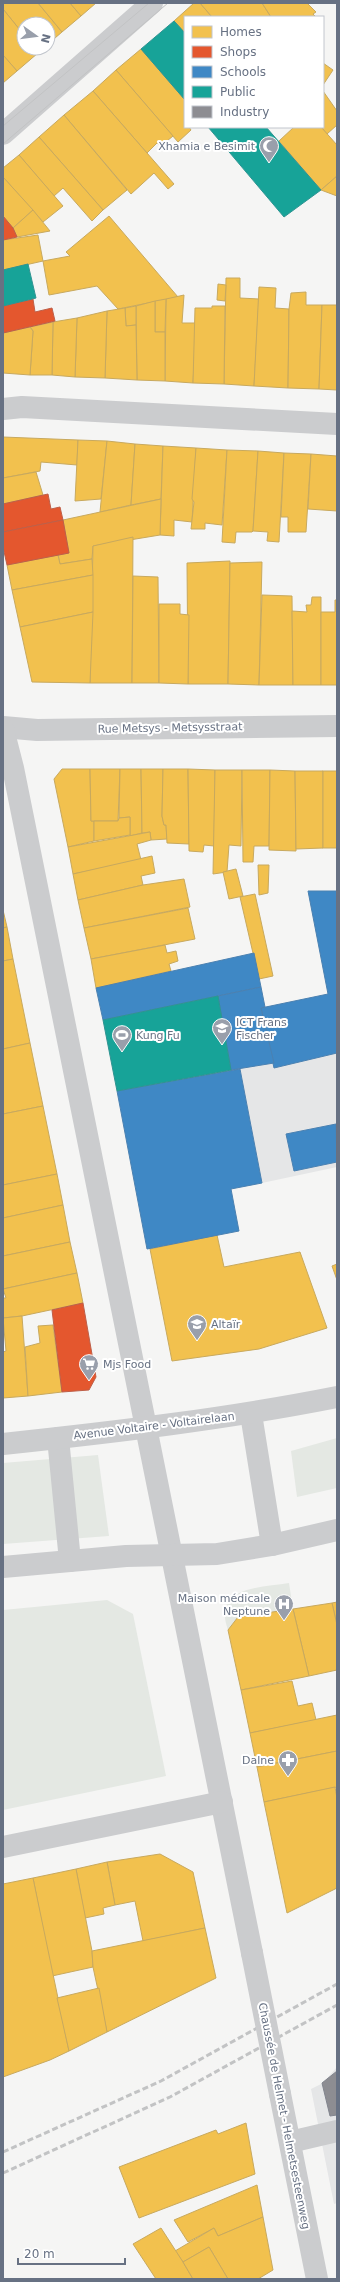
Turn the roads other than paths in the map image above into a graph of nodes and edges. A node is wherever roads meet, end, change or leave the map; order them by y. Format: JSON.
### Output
{"nodes":[{"id":1,"x":152,"y":3,"type":"edge"},
{"id":2,"x":3,"y":134,"type":"edge"},
{"id":3,"x":3,"y":409,"type":"edge"},
{"id":4,"x":337,"y":424,"type":"edge"},
{"id":5,"x":337,"y":726,"type":"edge"},
{"id":6,"x":3,"y":728,"type":"edge"},
{"id":7,"x":337,"y":1397,"type":"edge"},
{"id":8,"x":251,"y":1414,"type":"junction"},
{"id":9,"x":146,"y":1428,"type":"junction"},
{"id":10,"x":58,"y":1438,"type":"junction"},
{"id":11,"x":3,"y":1444,"type":"edge"},
{"id":12,"x":337,"y":1530,"type":"edge"},
{"id":13,"x":272,"y":1545,"type":"junction"},
{"id":14,"x":171,"y":1555,"type":"junction"},
{"id":15,"x":70,"y":1561,"type":"junction"},
{"id":16,"x":3,"y":1567,"type":"edge"},
{"id":17,"x":222,"y":1802,"type":"junction"},
{"id":18,"x":3,"y":1847,"type":"edge"},
{"id":19,"x":337,"y":2131,"type":"edge"},
{"id":20,"x":290,"y":2142,"type":"junction"},
{"id":21,"x":317,"y":2279,"type":"edge"}],
"edges":[{"from":1,"to":2,"type":"street"},
{"from":3,"to":4,"type":"street"},
{"from":5,"to":6,"type":"street","name":"Rue Metsys - Metsysstraat"},
{"from":6,"to":9,"type":"street","name":"Chaussée de Helmet - Helmetsesteenweg"},
{"from":7,"to":8,"type":"street","name":"Avenue Voltaire - Voltairelaan"},
{"from":8,"to":9,"type":"street","name":"Avenue Voltaire - Voltairelaan"},
{"from":8,"to":13,"type":"street","name":"Avenue Voltaire - Voltairelaan"},
{"from":9,"to":10,"type":"street","name":"Avenue Voltaire - Voltairelaan"},
{"from":9,"to":14,"type":"street","name":"Chaussée de Helmet - Helmetsesteenweg"},
{"from":10,"to":11,"type":"street","name":"Avenue Voltaire - Voltairelaan"},
{"from":10,"to":15,"type":"street","name":"Avenue Voltaire - Voltairelaan"},
{"from":12,"to":13,"type":"street"},
{"from":13,"to":14,"type":"street"},
{"from":14,"to":15,"type":"street"},
{"from":14,"to":17,"type":"street","name":"Chaussée de Helmet - Helmetsesteenweg"},
{"from":15,"to":16,"type":"street"},
{"from":17,"to":18,"type":"street"},
{"from":17,"to":20,"type":"street","name":"Chaussée de Helmet - Helmetsesteenweg","bridge":true},
{"from":19,"to":20,"type":"street"},
{"from":20,"to":21,"type":"street","name":"Chaussée de Helmet - Helmetsesteenweg"}]}
